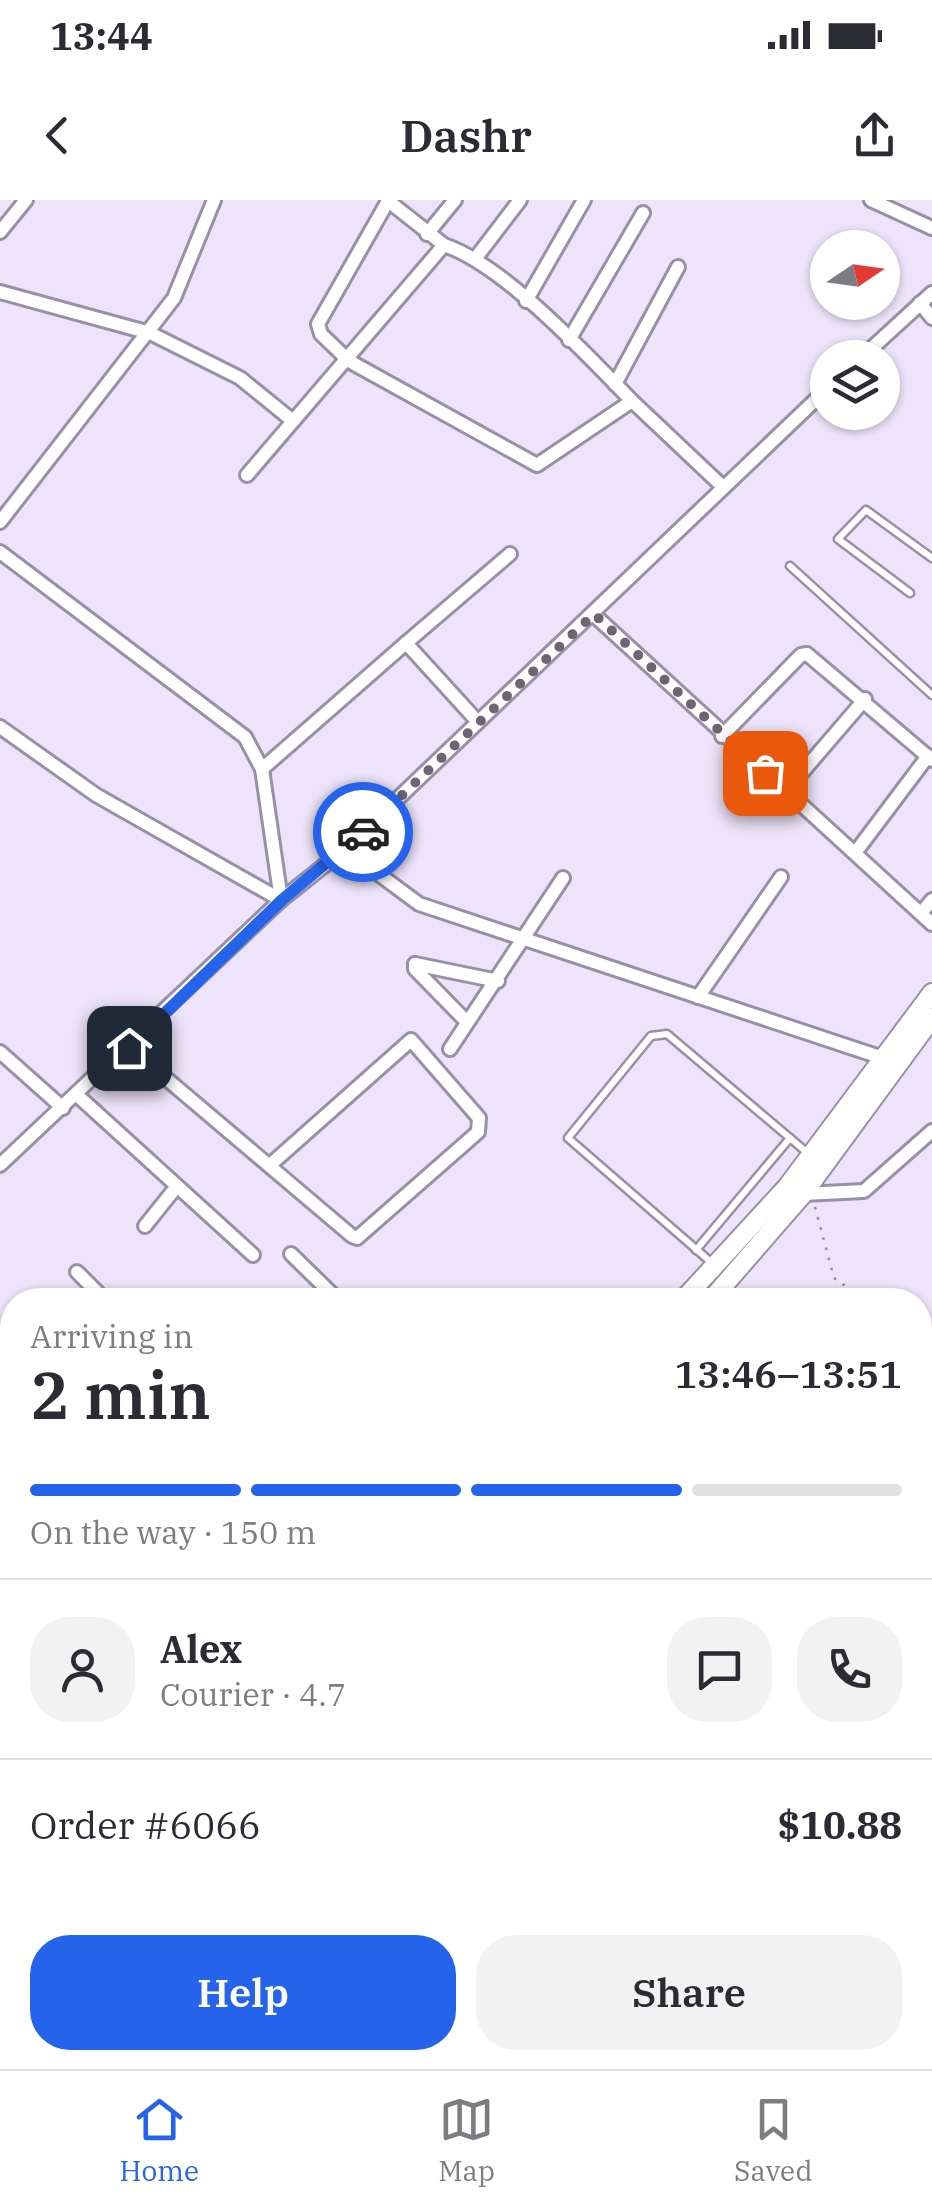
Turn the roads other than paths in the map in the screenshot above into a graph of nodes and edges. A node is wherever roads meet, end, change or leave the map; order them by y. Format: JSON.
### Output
{"nodes":[{"id":1,"x":26,"y":200,"type":"edge"},
{"id":2,"x":214,"y":200,"type":"edge"},
{"id":3,"x":387,"y":200,"type":"edge"},
{"id":4,"x":455,"y":200,"type":"edge"},
{"id":5,"x":520,"y":200,"type":"edge"},
{"id":6,"x":584,"y":200,"type":"edge"},
{"id":7,"x":871,"y":200,"type":"edge"},
{"id":8,"x":643,"y":213,"type":"dead end"},
{"id":9,"x":932,"y":228,"type":"edge"},
{"id":10,"x":0,"y":232,"type":"edge"},
{"id":11,"x":427,"y":234,"type":"junction"},
{"id":12,"x":444,"y":246,"type":"junction"},
{"id":13,"x":475,"y":259,"type":"junction"},
{"id":14,"x":678,"y":267,"type":"dead end"},
{"id":15,"x":0,"y":292,"type":"edge"},
{"id":16,"x":932,"y":293,"type":"edge"},
{"id":17,"x":526,"y":301,"type":"junction"},
{"id":18,"x":920,"y":302,"type":"junction"},
{"id":19,"x":932,"y":318,"type":"edge"},
{"id":20,"x":150,"y":333,"type":"junction"},
{"id":21,"x":569,"y":340,"type":"junction"},
{"id":22,"x":879,"y":340,"type":"edge"},
{"id":23,"x":349,"y":361,"type":"junction"},
{"id":24,"x":615,"y":384,"type":"junction"},
{"id":25,"x":632,"y":402,"type":"junction"},
{"id":26,"x":810,"y":405,"type":"edge"},
{"id":27,"x":293,"y":421,"type":"junction"},
{"id":28,"x":247,"y":475,"type":"dead end"},
{"id":29,"x":722,"y":486,"type":"junction"},
{"id":30,"x":0,"y":522,"type":"edge"},
{"id":31,"x":0,"y":552,"type":"edge"},
{"id":32,"x":510,"y":554,"type":"dead end"},
{"id":33,"x":932,"y":558,"type":"edge"},
{"id":34,"x":790,"y":566,"type":"dead end"},
{"id":35,"x":910,"y":593,"type":"dead end"},
{"id":36,"x":594,"y":614,"type":"junction"},
{"id":37,"x":406,"y":643,"type":"junction"},
{"id":38,"x":932,"y":695,"type":"edge"},
{"id":39,"x":864,"y":699,"type":"junction"},
{"id":40,"x":478,"y":722,"type":"junction"},
{"id":41,"x":0,"y":727,"type":"edge"},
{"id":42,"x":722,"y":736,"type":"junction"},
{"id":43,"x":930,"y":758,"type":"edge"},
{"id":44,"x":262,"y":769,"type":"junction"},
{"id":45,"x":786,"y":791,"type":"junction"},
{"id":46,"x":345,"y":849,"type":"junction"},
{"id":47,"x":855,"y":853,"type":"junction"},
{"id":48,"x":563,"y":878,"type":"dead end"},
{"id":49,"x":781,"y":878,"type":"dead end"},
{"id":50,"x":282,"y":900,"type":"junction"},
{"id":51,"x":932,"y":900,"type":"edge"},
{"id":52,"x":929,"y":919,"type":"edge"},
{"id":53,"x":522,"y":940,"type":"junction"},
{"id":54,"x":498,"y":981,"type":"junction"},
{"id":55,"x":932,"y":992,"type":"edge"},
{"id":56,"x":698,"y":996,"type":"junction"},
{"id":57,"x":932,"y":1018,"type":"edge"},
{"id":58,"x":466,"y":1021,"type":"junction"},
{"id":59,"x":129,"y":1048,"type":"junction"},
{"id":60,"x":450,"y":1049,"type":"dead end"},
{"id":61,"x":0,"y":1052,"type":"edge"},
{"id":62,"x":892,"y":1062,"type":"junction"},
{"id":63,"x":77,"y":1095,"type":"junction"},
{"id":64,"x":63,"y":1108,"type":"junction"},
{"id":65,"x":932,"y":1131,"type":"edge"},
{"id":66,"x":790,"y":1138,"type":"junction"},
{"id":67,"x":811,"y":1156,"type":"junction"},
{"id":68,"x":0,"y":1165,"type":"edge"},
{"id":69,"x":270,"y":1165,"type":"junction"},
{"id":70,"x":177,"y":1186,"type":"junction"},
{"id":71,"x":808,"y":1195,"type":"junction"},
{"id":72,"x":145,"y":1226,"type":"dead end"},
{"id":73,"x":696,"y":1250,"type":"junction"},
{"id":74,"x":291,"y":1254,"type":"dead end"},
{"id":75,"x":253,"y":1255,"type":"dead end"},
{"id":76,"x":716,"y":1266,"type":"junction"},
{"id":77,"x":77,"y":1272,"type":"dead end"},
{"id":78,"x":94,"y":1288,"type":"edge"},
{"id":79,"x":326,"y":1288,"type":"edge"},
{"id":80,"x":695,"y":1288,"type":"edge"},
{"id":81,"x":722,"y":1288,"type":"edge"}],
"edges":[{"from":1,"to":10,"type":"street"},
{"from":2,"to":20,"type":"street"},
{"from":3,"to":11,"type":"street"},
{"from":3,"to":23,"type":"street"},
{"from":4,"to":11,"type":"street"},
{"from":5,"to":13,"type":"street"},
{"from":6,"to":17,"type":"street"},
{"from":7,"to":9,"type":"street"},
{"from":8,"to":21,"type":"street"},
{"from":11,"to":12,"type":"street"},
{"from":12,"to":13,"type":"street"},
{"from":12,"to":23,"type":"street"},
{"from":13,"to":17,"type":"street"},
{"from":14,"to":24,"type":"street"},
{"from":15,"to":20,"type":"street"},
{"from":16,"to":18,"type":"street"},
{"from":17,"to":21,"type":"street"},
{"from":18,"to":19,"type":"street"},
{"from":18,"to":22,"type":"street"},
{"from":20,"to":27,"type":"street"},
{"from":20,"to":30,"type":"street"},
{"from":21,"to":24,"type":"street"},
{"from":23,"to":25,"type":"street"},
{"from":23,"to":27,"type":"street"},
{"from":24,"to":25,"type":"street"},
{"from":25,"to":29,"type":"street"},
{"from":26,"to":29,"type":"street"},
{"from":27,"to":28,"type":"street"},
{"from":29,"to":36,"type":"street"},
{"from":31,"to":44,"type":"street"},
{"from":32,"to":37,"type":"street"},
{"from":33,"to":35,"type":"lane"},
{"from":34,"to":38,"type":"lane"},
{"from":36,"to":40,"type":"street"},
{"from":36,"to":42,"type":"street"},
{"from":37,"to":40,"type":"street"},
{"from":37,"to":44,"type":"street"},
{"from":39,"to":42,"type":"street"},
{"from":39,"to":43,"type":"street"},
{"from":39,"to":45,"type":"street"},
{"from":40,"to":46,"type":"street"},
{"from":41,"to":50,"type":"street"},
{"from":42,"to":45,"type":"street"},
{"from":43,"to":47,"type":"street"},
{"from":44,"to":50,"type":"street"},
{"from":45,"to":47,"type":"street"},
{"from":46,"to":50,"type":"street"},
{"from":46,"to":53,"type":"street"},
{"from":47,"to":52,"type":"street"},
{"from":48,"to":53,"type":"street"},
{"from":49,"to":56,"type":"street"},
{"from":50,"to":59,"type":"street"},
{"from":51,"to":52,"type":"street"},
{"from":53,"to":54,"type":"street"},
{"from":53,"to":56,"type":"street"},
{"from":54,"to":58,"type":"street"},
{"from":54,"to":58,"type":"street"},
{"from":55,"to":62,"type":"street"},
{"from":56,"to":62,"type":"street"},
{"from":57,"to":62,"type":"street"},
{"from":58,"to":60,"type":"street"},
{"from":59,"to":63,"type":"street"},
{"from":59,"to":69,"type":"street"},
{"from":61,"to":64,"type":"street"},
{"from":62,"to":67,"type":"street"},
{"from":62,"to":71,"type":"street"},
{"from":63,"to":64,"type":"street"},
{"from":63,"to":70,"type":"street"},
{"from":64,"to":68,"type":"street"},
{"from":65,"to":71,"type":"street"},
{"from":66,"to":67,"type":"lane"},
{"from":66,"to":73,"type":"lane"},
{"from":66,"to":73,"type":"lane"},
{"from":67,"to":76,"type":"street"},
{"from":69,"to":69,"type":"street"},
{"from":70,"to":72,"type":"street"},
{"from":70,"to":75,"type":"street"},
{"from":71,"to":81,"type":"street"},
{"from":73,"to":76,"type":"lane"},
{"from":74,"to":79,"type":"street"},
{"from":76,"to":80,"type":"street"},
{"from":77,"to":78,"type":"street"}]}
